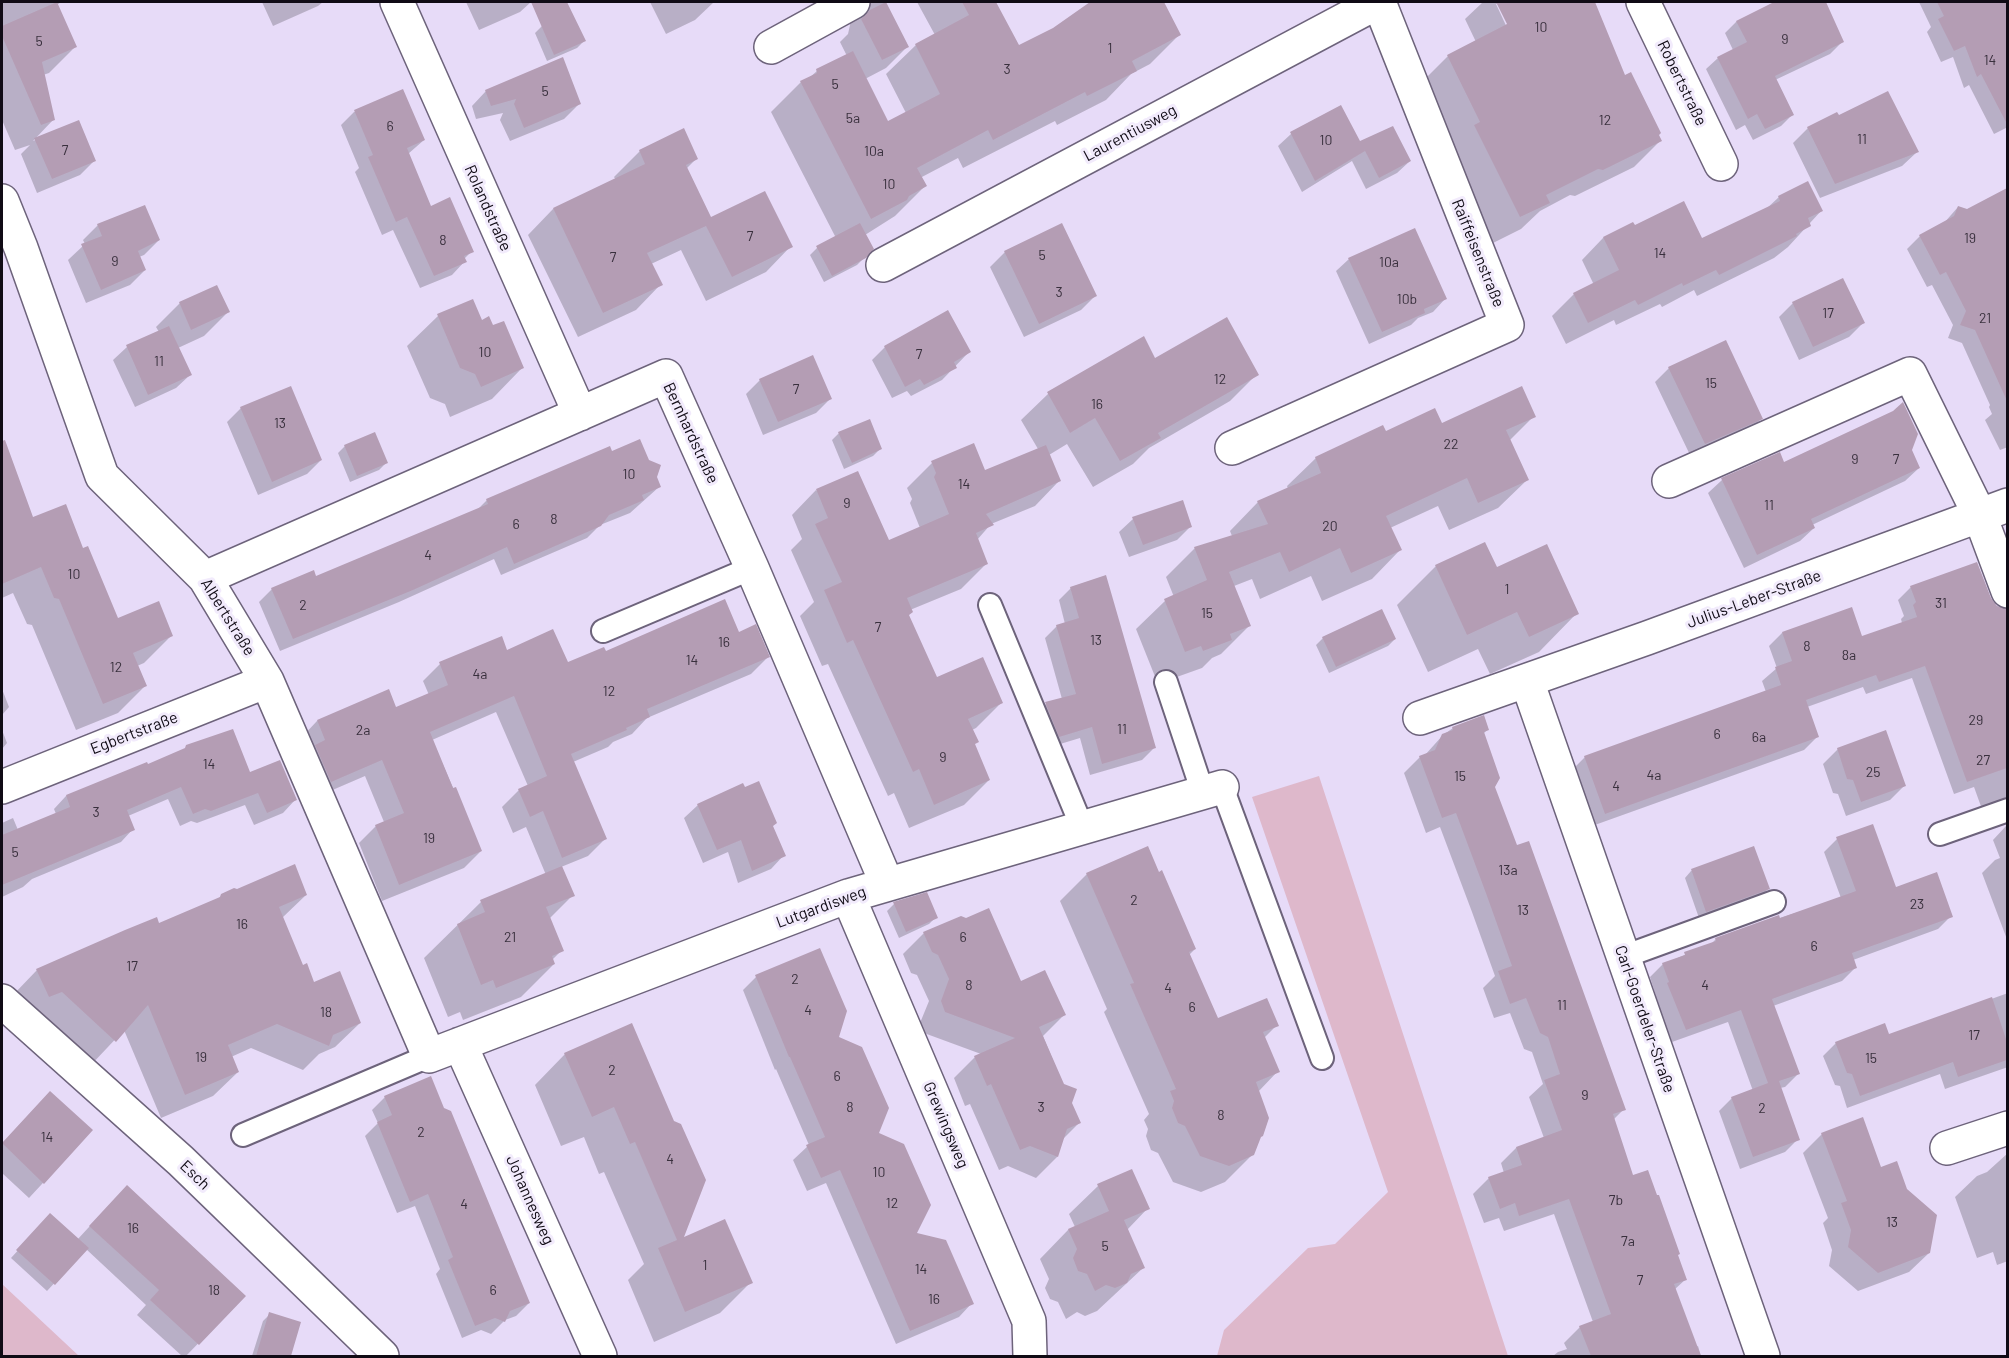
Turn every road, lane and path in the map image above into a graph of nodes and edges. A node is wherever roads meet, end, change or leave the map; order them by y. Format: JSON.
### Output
{"nodes":[{"id":1,"x":397,"y":2,"type":"edge"},
{"id":2,"x":853,"y":2,"type":"edge"},
{"id":3,"x":1378,"y":2,"type":"edge"},
{"id":4,"x":1643,"y":2,"type":"edge"},
{"id":5,"x":771,"y":47,"type":"dead end"},
{"id":6,"x":1721,"y":164,"type":"dead end"},
{"id":7,"x":2,"y":201,"type":"edge"},
{"id":8,"x":883,"y":265,"type":"dead end"},
{"id":9,"x":580,"y":414,"type":"junction"},
{"id":10,"x":1232,"y":448,"type":"dead end"},
{"id":11,"x":1670,"y":481,"type":"dead end"},
{"id":12,"x":1994,"y":510,"type":"edge"},
{"id":13,"x":752,"y":568,"type":"junction"},
{"id":14,"x":205,"y":578,"type":"junction"},
{"id":15,"x":2007,"y":591,"type":"edge"},
{"id":16,"x":990,"y":605,"type":"dead end"},
{"id":17,"x":603,"y":631,"type":"dead end"},
{"id":18,"x":267,"y":681,"type":"junction"},
{"id":19,"x":1527,"y":681,"type":"junction"},
{"id":20,"x":1166,"y":682,"type":"dead end"},
{"id":21,"x":1420,"y":718,"type":"dead end"},
{"id":22,"x":2,"y":786,"type":"edge"},
{"id":23,"x":1213,"y":790,"type":"junction"},
{"id":24,"x":2007,"y":810,"type":"edge"},
{"id":25,"x":1082,"y":827,"type":"junction"},
{"id":26,"x":1940,"y":834,"type":"dead end"},
{"id":27,"x":887,"y":884,"type":"junction"},
{"id":28,"x":848,"y":896,"type":"junction"},
{"id":29,"x":1774,"y":902,"type":"dead end"},
{"id":30,"x":1623,"y":957,"type":"junction"},
{"id":31,"x":2,"y":1001,"type":"edge"},
{"id":32,"x":460,"y":1044,"type":"junction"},
{"id":33,"x":429,"y":1056,"type":"junction"},
{"id":34,"x":1322,"y":1058,"type":"dead end"},
{"id":35,"x":2007,"y":1128,"type":"edge"},
{"id":36,"x":243,"y":1135,"type":"dead end"},
{"id":37,"x":1947,"y":1148,"type":"dead end"},
{"id":38,"x":382,"y":1356,"type":"edge"},
{"id":39,"x":600,"y":1356,"type":"edge"},
{"id":40,"x":1030,"y":1356,"type":"edge"},
{"id":41,"x":1763,"y":1356,"type":"edge"}],
"edges":[{"from":1,"to":9,"type":"street","name":"Rolandstraße"},
{"from":2,"to":5,"type":"street"},
{"from":3,"to":8,"type":"street","name":"Laurentiusweg"},
{"from":3,"to":10,"type":"street","name":"Raiffeisenstraße"},
{"from":4,"to":6,"type":"street","name":"Robertstraße"},
{"from":7,"to":14,"type":"street","name":"Albertstraße"},
{"from":9,"to":13,"type":"street","name":"Bernhardstraße"},
{"from":9,"to":14,"type":"street","name":"Bernhardstraße"},
{"from":11,"to":12,"type":"street"},
{"from":12,"to":15,"type":"street"},
{"from":12,"to":19,"type":"street","name":"Julius-Leber-Straße"},
{"from":13,"to":17,"type":"lane"},
{"from":13,"to":27,"type":"street","name":"Bernhardstraße"},
{"from":14,"to":18,"type":"street","name":"Albertstraße"},
{"from":16,"to":25,"type":"lane"},
{"from":18,"to":22,"type":"street","name":"Egbertstraße"},
{"from":18,"to":33,"type":"street","name":"Albertstraße"},
{"from":19,"to":21,"type":"street","name":"Julius-Leber-Straße"},
{"from":19,"to":30,"type":"street","name":"Carl-Goerdeler-Straße"},
{"from":20,"to":23,"type":"lane"},
{"from":23,"to":25,"type":"street","name":"Lutgardisweg"},
{"from":23,"to":34,"type":"lane"},
{"from":24,"to":26,"type":"lane"},
{"from":25,"to":27,"type":"street","name":"Lutgardisweg"},
{"from":27,"to":28,"type":"street","name":"Lutgardisweg"},
{"from":28,"to":32,"type":"street","name":"Lutgardisweg"},
{"from":28,"to":40,"type":"street","name":"Grewingsweg"},
{"from":29,"to":30,"type":"lane"},
{"from":30,"to":41,"type":"street","name":"Carl-Goerdeler-Straße"},
{"from":31,"to":38,"type":"street","name":"Esch"},
{"from":32,"to":33,"type":"street","name":"Lutgardisweg"},
{"from":32,"to":39,"type":"street","name":"Johannesweg"},
{"from":33,"to":36,"type":"lane"},
{"from":35,"to":37,"type":"street"}]}
